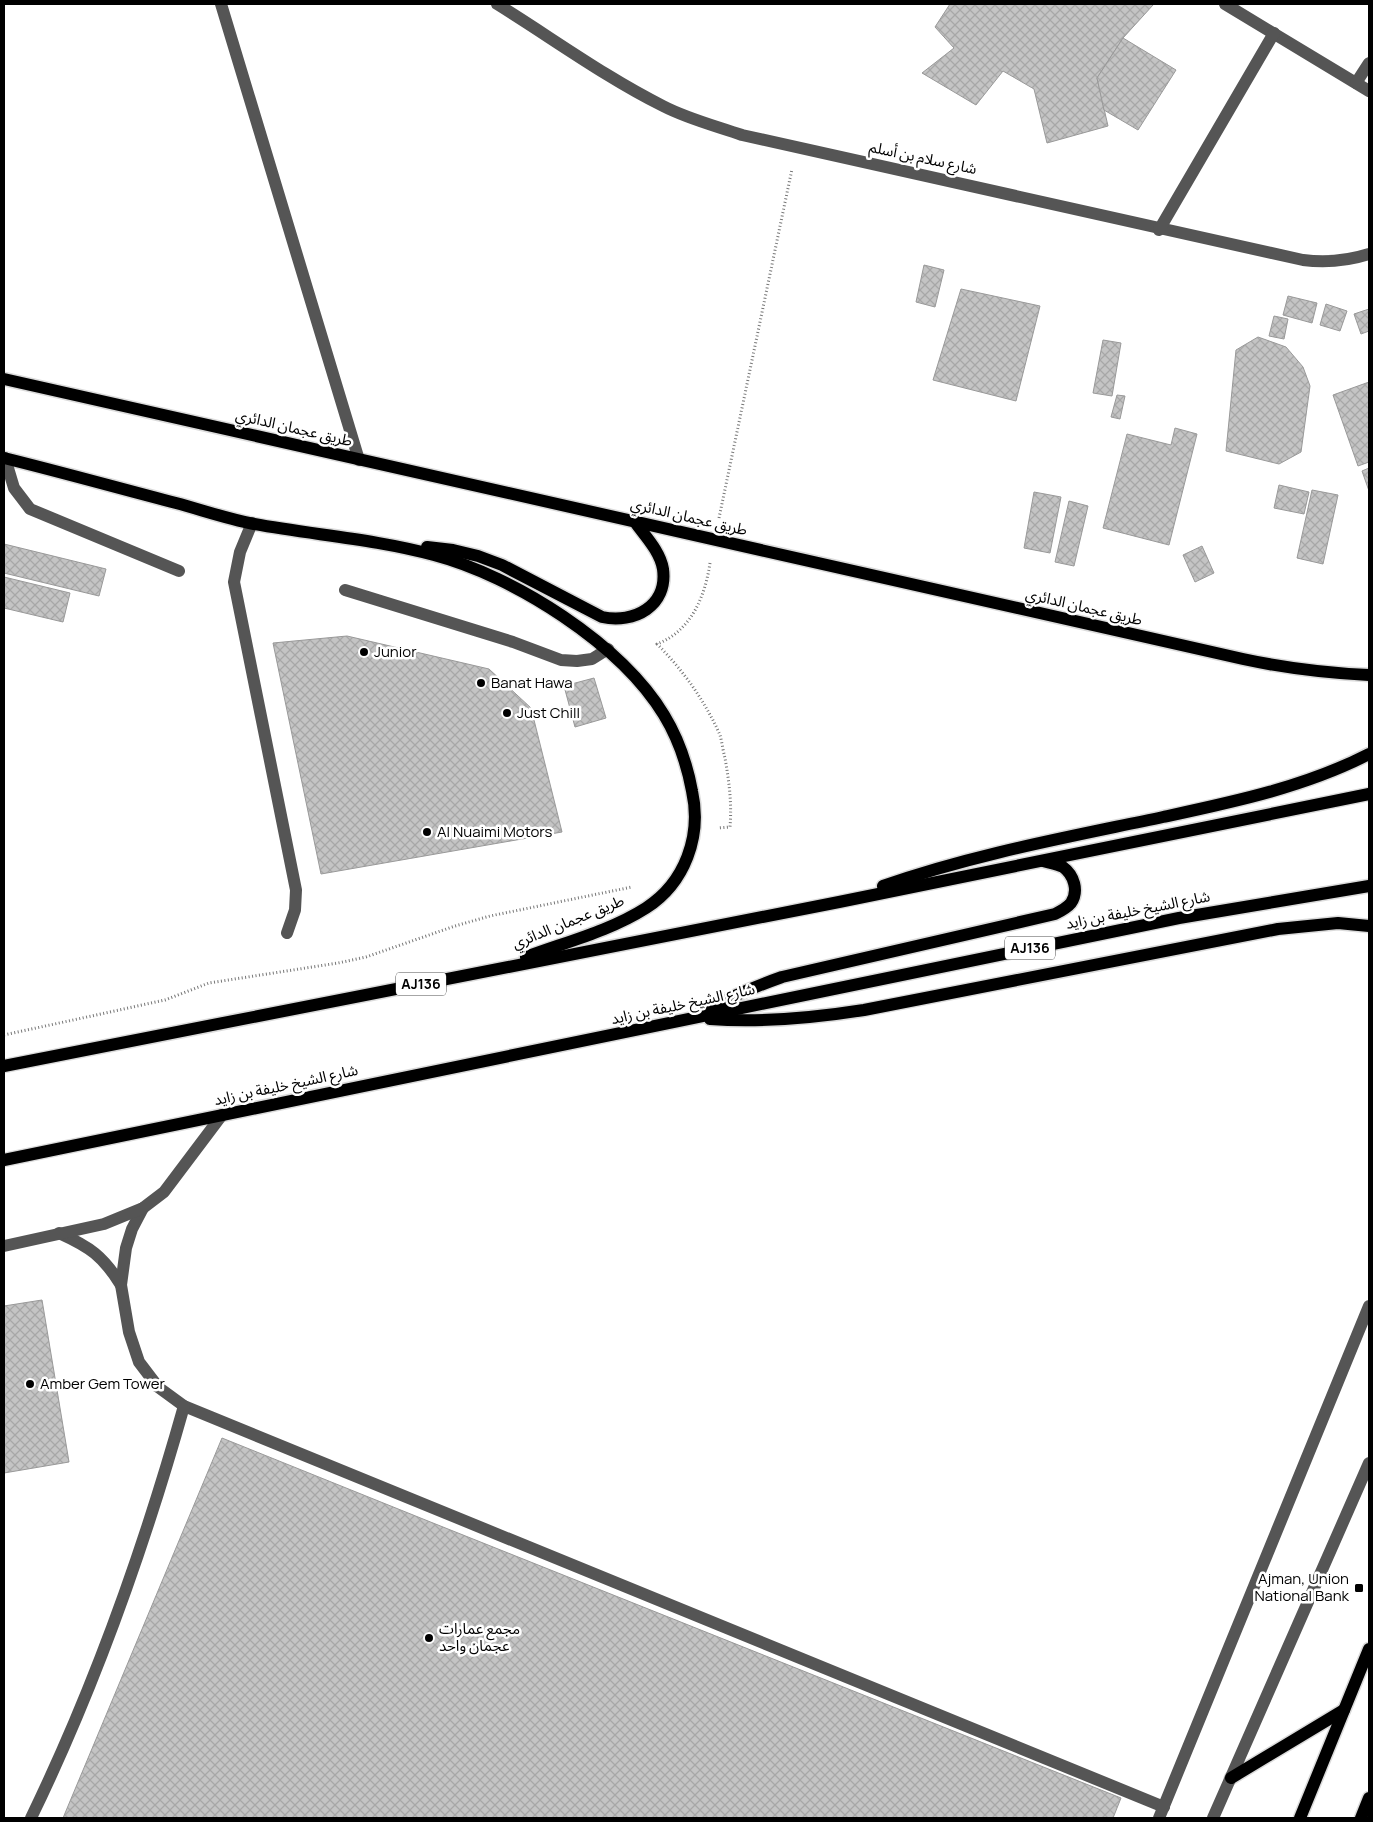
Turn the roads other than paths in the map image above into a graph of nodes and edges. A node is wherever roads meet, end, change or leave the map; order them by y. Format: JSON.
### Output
{"nodes":[{"id":1,"x":221,"y":4,"type":"edge"},
{"id":2,"x":497,"y":4,"type":"edge"},
{"id":3,"x":1225,"y":4,"type":"edge"},
{"id":4,"x":1274,"y":33,"type":"junction"},
{"id":5,"x":1369,"y":63,"type":"edge"},
{"id":6,"x":1356,"y":83,"type":"junction"},
{"id":7,"x":1369,"y":91,"type":"edge"},
{"id":8,"x":1159,"y":230,"type":"junction"},
{"id":9,"x":1369,"y":254,"type":"edge"},
{"id":10,"x":4,"y":379,"type":"edge"},
{"id":11,"x":4,"y":458,"type":"edge"},
{"id":12,"x":359,"y":460,"type":"junction"},
{"id":13,"x":635,"y":522,"type":"junction"},
{"id":14,"x":252,"y":523,"type":"junction"},
{"id":15,"x":402,"y":547,"type":"junction"},
{"id":16,"x":179,"y":571,"type":"dead end"},
{"id":17,"x":345,"y":590,"type":"dead end"},
{"id":18,"x":608,"y":649,"type":"junction"},
{"id":19,"x":1369,"y":675,"type":"edge"},
{"id":20,"x":1369,"y":754,"type":"edge"},
{"id":21,"x":1369,"y":794,"type":"edge"},
{"id":22,"x":1041,"y":861,"type":"junction"},
{"id":23,"x":1369,"y":886,"type":"edge"},
{"id":24,"x":839,"y":902,"type":"junction"},
{"id":25,"x":1369,"y":926,"type":"edge"},
{"id":26,"x":287,"y":933,"type":"dead end"},
{"id":27,"x":490,"y":970,"type":"junction"},
{"id":28,"x":693,"y":1018,"type":"junction"},
{"id":29,"x":4,"y":1066,"type":"edge"},
{"id":30,"x":222,"y":1115,"type":"junction"},
{"id":31,"x":4,"y":1160,"type":"edge"},
{"id":32,"x":143,"y":1208,"type":"junction"},
{"id":33,"x":59,"y":1233,"type":"junction"},
{"id":34,"x":4,"y":1246,"type":"edge"},
{"id":35,"x":121,"y":1286,"type":"junction"},
{"id":36,"x":1369,"y":1306,"type":"edge"},
{"id":37,"x":184,"y":1406,"type":"junction"},
{"id":38,"x":1369,"y":1463,"type":"edge"},
{"id":39,"x":1369,"y":1649,"type":"edge"},
{"id":40,"x":1344,"y":1710,"type":"junction"},
{"id":41,"x":1231,"y":1778,"type":"junction"},
{"id":42,"x":1369,"y":1798,"type":"edge"},
{"id":43,"x":1162,"y":1813,"type":"edge"},
{"id":44,"x":31,"y":1818,"type":"edge"},
{"id":45,"x":1213,"y":1818,"type":"edge"},
{"id":46,"x":1300,"y":1818,"type":"edge"},
{"id":47,"x":1361,"y":1818,"type":"edge"}],
"edges":[{"from":1,"to":12,"type":"street"},
{"from":2,"to":8,"type":"street","name":"شارع سلام بن أسلم"},
{"from":3,"to":4,"type":"street"},
{"from":4,"to":6,"type":"street"},
{"from":4,"to":8,"type":"street"},
{"from":5,"to":6,"type":"street"},
{"from":6,"to":7,"type":"street"},
{"from":8,"to":9,"type":"street","name":"شارع سلام بن أسلم"},
{"from":10,"to":12,"type":"main road","name":"طريق عجمان الدائري"},
{"from":11,"to":14,"type":"main road","name":"طريق عجمان الدائري"},
{"from":11,"to":16,"type":"street"},
{"from":12,"to":13,"type":"main road","name":"طريق عجمان الدائري"},
{"from":13,"to":15,"type":"main road"},
{"from":13,"to":19,"type":"main road","name":"طريق عجمان الدائري"},
{"from":14,"to":15,"type":"main road","name":"طريق عجمان الدائري"},
{"from":14,"to":26,"type":"street"},
{"from":15,"to":18,"type":"main road","name":"طريق عجمان الدائري"},
{"from":17,"to":18,"type":"street"},
{"from":18,"to":27,"type":"main road","name":"طريق عجمان الدائري"},
{"from":20,"to":24,"type":"main road"},
{"from":21,"to":22,"type":"main road","number":"AJ136"},
{"from":22,"to":24,"type":"main road","number":"AJ136"},
{"from":22,"to":28,"type":"main road"},
{"from":23,"to":28,"type":"main road","name":"شارع الشيخ خليفة بن زايد","number":"AJ136"},
{"from":24,"to":27,"type":"main road","number":"AJ136"},
{"from":25,"to":28,"type":"main road"},
{"from":27,"to":29,"type":"main road","number":"AJ136"},
{"from":28,"to":30,"type":"main road","name":"شارع الشيخ خليفة بن زايد","number":"AJ136"},
{"from":30,"to":31,"type":"main road","name":"شارع الشيخ خليفة بن زايد","number":"AJ136"},
{"from":30,"to":32,"type":"street"},
{"from":32,"to":33,"type":"street"},
{"from":32,"to":35,"type":"street"},
{"from":33,"to":34,"type":"street"},
{"from":33,"to":35,"type":"street"},
{"from":35,"to":37,"type":"street"},
{"from":36,"to":43,"type":"street"},
{"from":37,"to":43,"type":"street"},
{"from":37,"to":44,"type":"street"},
{"from":38,"to":41,"type":"street"},
{"from":39,"to":40,"type":"main road"},
{"from":40,"to":41,"type":"main road"},
{"from":40,"to":46,"type":"main road"},
{"from":41,"to":45,"type":"street"},
{"from":42,"to":47,"type":"main road"}]}
